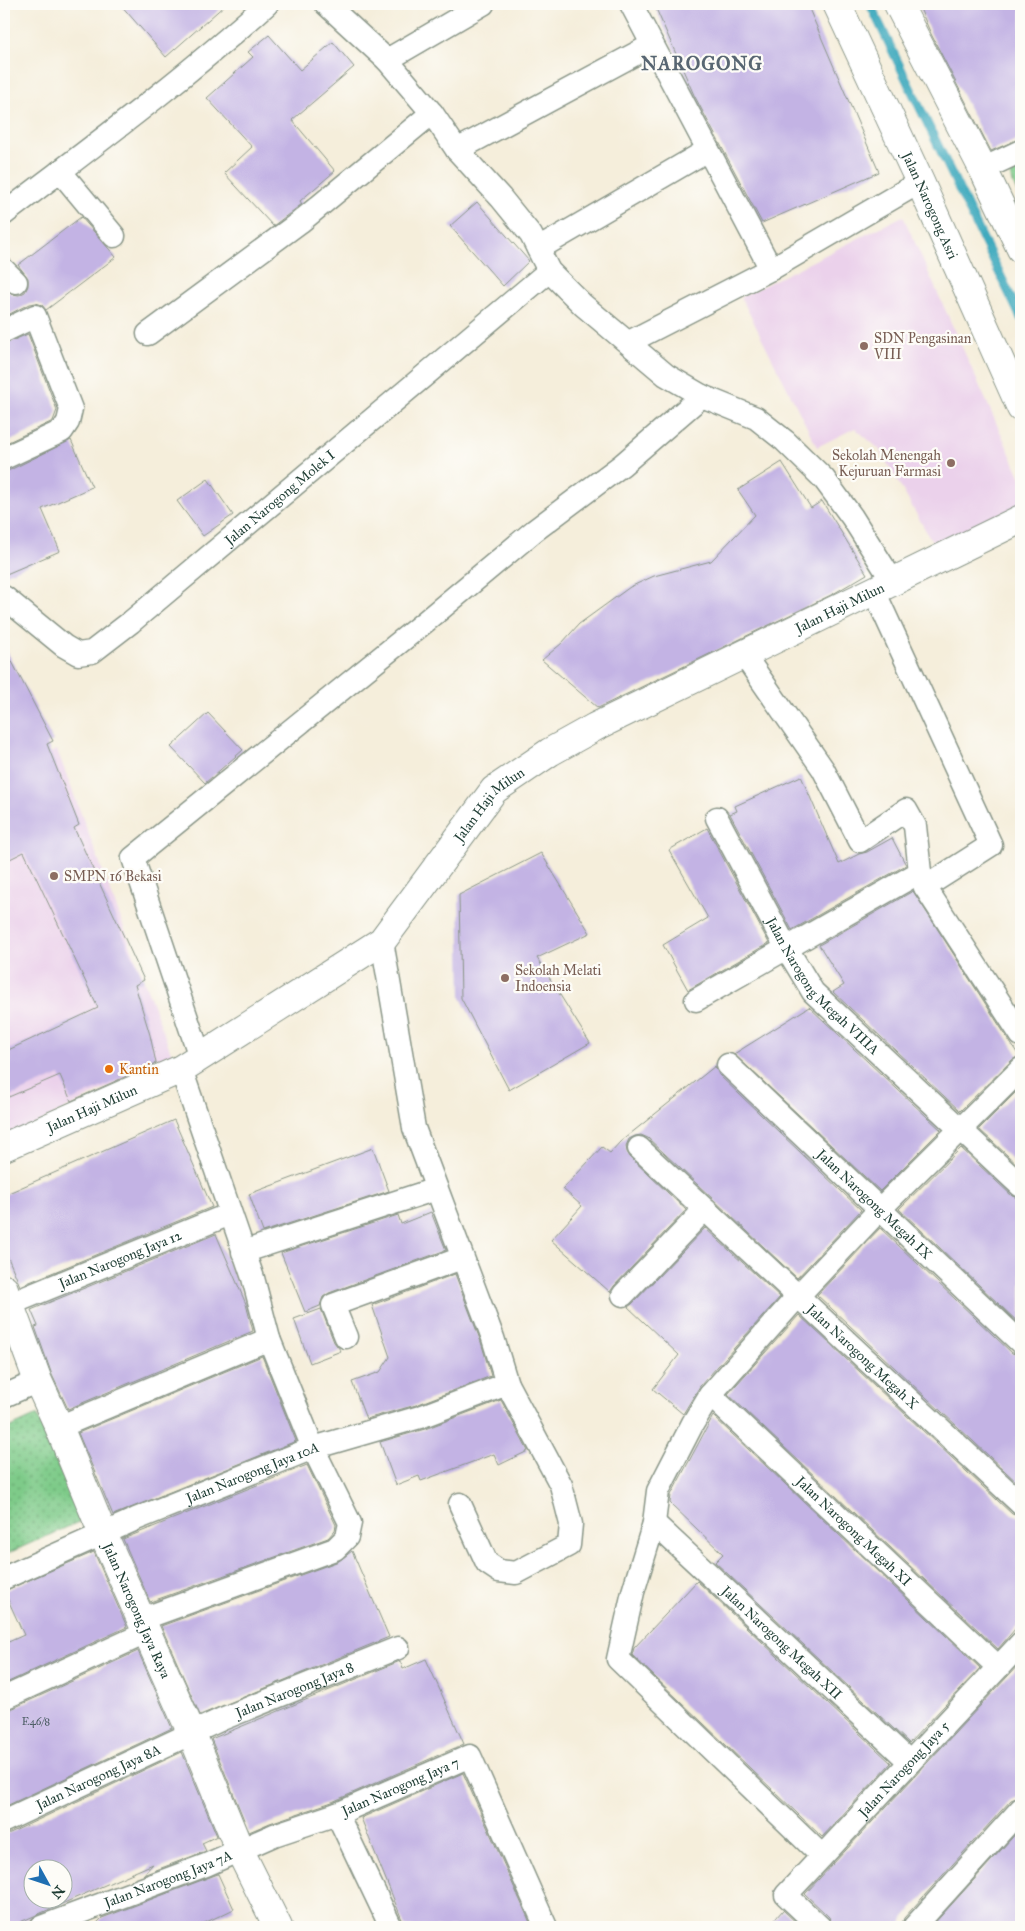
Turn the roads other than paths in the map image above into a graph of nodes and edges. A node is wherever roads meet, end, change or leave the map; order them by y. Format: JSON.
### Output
{"nodes":[{"id":1,"x":268,"y":4,"type":"edge"},
{"id":2,"x":326,"y":4,"type":"edge"},
{"id":3,"x":483,"y":4,"type":"edge"},
{"id":4,"x":631,"y":4,"type":"edge"},
{"id":5,"x":837,"y":4,"type":"edge"},
{"id":6,"x":898,"y":4,"type":"edge"},
{"id":7,"x":652,"y":45,"type":"junction"},
{"id":8,"x":387,"y":60,"type":"junction"},
{"id":9,"x":432,"y":113,"type":"junction"},
{"id":10,"x":457,"y":150,"type":"junction"},
{"id":11,"x":708,"y":150,"type":"junction"},
{"id":12,"x":1021,"y":151,"type":"edge"},
{"id":13,"x":983,"y":169,"type":"junction"},
{"id":14,"x":60,"y":171,"type":"junction"},
{"id":15,"x":920,"y":182,"type":"junction"},
{"id":16,"x":4,"y":214,"type":"edge"},
{"id":17,"x":114,"y":236,"type":"dead end"},
{"id":18,"x":538,"y":249,"type":"junction"},
{"id":19,"x":1021,"y":249,"type":"edge"},
{"id":20,"x":771,"y":269,"type":"junction"},
{"id":21,"x":549,"y":271,"type":"junction"},
{"id":22,"x":4,"y":331,"type":"edge"},
{"id":23,"x":148,"y":334,"type":"dead end"},
{"id":24,"x":629,"y":342,"type":"junction"},
{"id":25,"x":702,"y":396,"type":"junction"},
{"id":26,"x":1021,"y":408,"type":"edge"},
{"id":27,"x":4,"y":458,"type":"edge"},
{"id":28,"x":1021,"y":519,"type":"edge"},
{"id":29,"x":883,"y":587,"type":"junction"},
{"id":30,"x":4,"y":597,"type":"edge"},
{"id":31,"x":744,"y":655,"type":"junction"},
{"id":32,"x":717,"y":818,"type":"dead end"},
{"id":33,"x":923,"y":880,"type":"junction"},
{"id":34,"x":382,"y":941,"type":"junction"},
{"id":35,"x":787,"y":949,"type":"junction"},
{"id":36,"x":696,"y":1000,"type":"dead end"},
{"id":37,"x":1021,"y":1036,"type":"edge"},
{"id":38,"x":190,"y":1063,"type":"junction"},
{"id":39,"x":728,"y":1065,"type":"dead end"},
{"id":40,"x":1021,"y":1069,"type":"edge"},
{"id":41,"x":960,"y":1130,"type":"junction"},
{"id":42,"x":4,"y":1147,"type":"edge"},
{"id":43,"x":638,"y":1148,"type":"dead end"},
{"id":44,"x":1021,"y":1186,"type":"edge"},
{"id":45,"x":436,"y":1189,"type":"junction"},
{"id":46,"x":880,"y":1209,"type":"junction"},
{"id":47,"x":704,"y":1210,"type":"junction"},
{"id":48,"x":230,"y":1214,"type":"junction"},
{"id":49,"x":243,"y":1252,"type":"junction"},
{"id":50,"x":462,"y":1258,"type":"junction"},
{"id":51,"x":623,"y":1295,"type":"dead end"},
{"id":52,"x":7,"y":1296,"type":"edge"},
{"id":53,"x":798,"y":1296,"type":"junction"},
{"id":54,"x":346,"y":1337,"type":"dead end"},
{"id":55,"x":269,"y":1338,"type":"junction"},
{"id":56,"x":1021,"y":1343,"type":"edge"},
{"id":57,"x":38,"y":1381,"type":"junction"},
{"id":58,"x":507,"y":1384,"type":"junction"},
{"id":59,"x":710,"y":1395,"type":"junction"},
{"id":60,"x":4,"y":1396,"type":"edge"},
{"id":61,"x":59,"y":1427,"type":"junction"},
{"id":62,"x":313,"y":1448,"type":"junction"},
{"id":63,"x":460,"y":1504,"type":"dead end"},
{"id":64,"x":1021,"y":1504,"type":"edge"},
{"id":65,"x":654,"y":1522,"type":"junction"},
{"id":66,"x":103,"y":1534,"type":"junction"},
{"id":67,"x":4,"y":1578,"type":"edge"},
{"id":68,"x":145,"y":1625,"type":"junction"},
{"id":69,"x":1020,"y":1646,"type":"edge"},
{"id":70,"x":398,"y":1648,"type":"dead end"},
{"id":71,"x":998,"y":1667,"type":"junction"},
{"id":72,"x":4,"y":1698,"type":"edge"},
{"id":73,"x":192,"y":1734,"type":"junction"},
{"id":74,"x":910,"y":1762,"type":"junction"},
{"id":75,"x":1021,"y":1809,"type":"edge"},
{"id":76,"x":337,"y":1814,"type":"junction"},
{"id":77,"x":4,"y":1821,"type":"edge"},
{"id":78,"x":240,"y":1850,"type":"junction"},
{"id":79,"x":822,"y":1856,"type":"junction"},
{"id":80,"x":43,"y":1927,"type":"edge"},
{"id":81,"x":278,"y":1927,"type":"edge"},
{"id":82,"x":391,"y":1927,"type":"edge"},
{"id":83,"x":546,"y":1927,"type":"edge"},
{"id":84,"x":820,"y":1927,"type":"edge"},
{"id":85,"x":914,"y":1927,"type":"edge"}],
"edges":[{"from":1,"to":14,"type":"street"},
{"from":2,"to":8,"type":"street"},
{"from":3,"to":8,"type":"street"},
{"from":4,"to":7,"type":"street"},
{"from":5,"to":15,"type":"street","name":"Jalan Narogong Asri"},
{"from":6,"to":13,"type":"street"},
{"from":7,"to":10,"type":"street"},
{"from":7,"to":11,"type":"street"},
{"from":8,"to":9,"type":"street"},
{"from":9,"to":10,"type":"street"},
{"from":9,"to":23,"type":"street"},
{"from":10,"to":18,"type":"street"},
{"from":11,"to":18,"type":"street"},
{"from":11,"to":20,"type":"street"},
{"from":12,"to":13,"type":"street"},
{"from":13,"to":19,"type":"street"},
{"from":14,"to":16,"type":"street"},
{"from":14,"to":17,"type":"street"},
{"from":15,"to":20,"type":"street"},
{"from":15,"to":26,"type":"street","name":"Jalan Narogong Asri"},
{"from":18,"to":21,"type":"street"},
{"from":20,"to":24,"type":"street"},
{"from":21,"to":24,"type":"street"},
{"from":21,"to":30,"type":"street","name":"Jalan Narogong Molek I"},
{"from":22,"to":27,"type":"street"},
{"from":24,"to":25,"type":"street"},
{"from":25,"to":29,"type":"street"},
{"from":25,"to":38,"type":"street"},
{"from":28,"to":29,"type":"street","name":"Jalan Haji Milun"},
{"from":29,"to":31,"type":"street","name":"Jalan Haji Milun"},
{"from":29,"to":33,"type":"street"},
{"from":31,"to":33,"type":"street"},
{"from":31,"to":34,"type":"street","name":"Jalan Haji Milun"},
{"from":32,"to":35,"type":"street","name":"Jalan Narogong Megah VIIIA"},
{"from":33,"to":35,"type":"street"},
{"from":33,"to":37,"type":"street"},
{"from":34,"to":38,"type":"street","name":"Jalan Haji Milun"},
{"from":34,"to":45,"type":"street"},
{"from":35,"to":36,"type":"street"},
{"from":35,"to":41,"type":"street","name":"Jalan Narogong Megah VIIIA"},
{"from":38,"to":42,"type":"street","name":"Jalan Haji Milun"},
{"from":38,"to":48,"type":"street"},
{"from":39,"to":46,"type":"street","name":"Jalan Narogong Megah IX"},
{"from":40,"to":41,"type":"street"},
{"from":41,"to":44,"type":"street","name":"Jalan Narogong Megah VIIIA"},
{"from":41,"to":46,"type":"street"},
{"from":43,"to":47,"type":"street","name":"Jalan Narogong Megah X"},
{"from":45,"to":49,"type":"street"},
{"from":45,"to":50,"type":"street"},
{"from":46,"to":53,"type":"street"},
{"from":46,"to":56,"type":"street","name":"Jalan Narogong Megah IX"},
{"from":47,"to":51,"type":"street"},
{"from":47,"to":53,"type":"street","name":"Jalan Narogong Megah X"},
{"from":48,"to":49,"type":"street"},
{"from":48,"to":52,"type":"street","name":"Jalan Narogong Jaya 12"},
{"from":49,"to":55,"type":"street"},
{"from":50,"to":54,"type":"street"},
{"from":50,"to":58,"type":"street"},
{"from":52,"to":57,"type":"street","name":"Jalan Narogong Jaya Raya"},
{"from":53,"to":59,"type":"street"},
{"from":53,"to":64,"type":"street","name":"Jalan Narogong Megah X"},
{"from":55,"to":61,"type":"street"},
{"from":55,"to":62,"type":"street"},
{"from":57,"to":60,"type":"street"},
{"from":57,"to":61,"type":"street","name":"Jalan Narogong Jaya Raya"},
{"from":58,"to":62,"type":"street","name":"Jalan Narogong Jaya 10A"},
{"from":58,"to":63,"type":"street"},
{"from":59,"to":65,"type":"street"},
{"from":59,"to":71,"type":"street","name":"Jalan Narogong Megah XI"},
{"from":61,"to":66,"type":"street","name":"Jalan Narogong Jaya Raya"},
{"from":62,"to":66,"type":"street","name":"Jalan Narogong Jaya 10A"},
{"from":62,"to":68,"type":"street"},
{"from":65,"to":74,"type":"street","name":"Jalan Narogong Megah XII"},
{"from":65,"to":79,"type":"street"},
{"from":66,"to":67,"type":"street","name":"Jalan Narogong Jaya 10A"},
{"from":66,"to":68,"type":"street","name":"Jalan Narogong Jaya Raya"},
{"from":68,"to":72,"type":"street"},
{"from":68,"to":73,"type":"street","name":"Jalan Narogong Jaya Raya"},
{"from":69,"to":71,"type":"street","name":"Jalan Narogong Jaya 5"},
{"from":70,"to":73,"type":"street","name":"Jalan Narogong Jaya 8"},
{"from":71,"to":74,"type":"street","name":"Jalan Narogong Jaya 5"},
{"from":73,"to":77,"type":"street","name":"Jalan Narogong Jaya 8A"},
{"from":73,"to":78,"type":"street","name":"Jalan Narogong Jaya Raya"},
{"from":74,"to":79,"type":"street","name":"Jalan Narogong Jaya 5"},
{"from":75,"to":85,"type":"street"},
{"from":76,"to":78,"type":"street","name":"Jalan Narogong Jaya 7"},
{"from":76,"to":82,"type":"street"},
{"from":76,"to":83,"type":"street","name":"Jalan Narogong Jaya 7"},
{"from":78,"to":80,"type":"street","name":"Jalan Narogong Jaya 7A"},
{"from":78,"to":81,"type":"street","name":"Jalan Narogong Jaya Raya"},
{"from":79,"to":84,"type":"street","name":"Jalan Narogong Jaya 5"}]}
